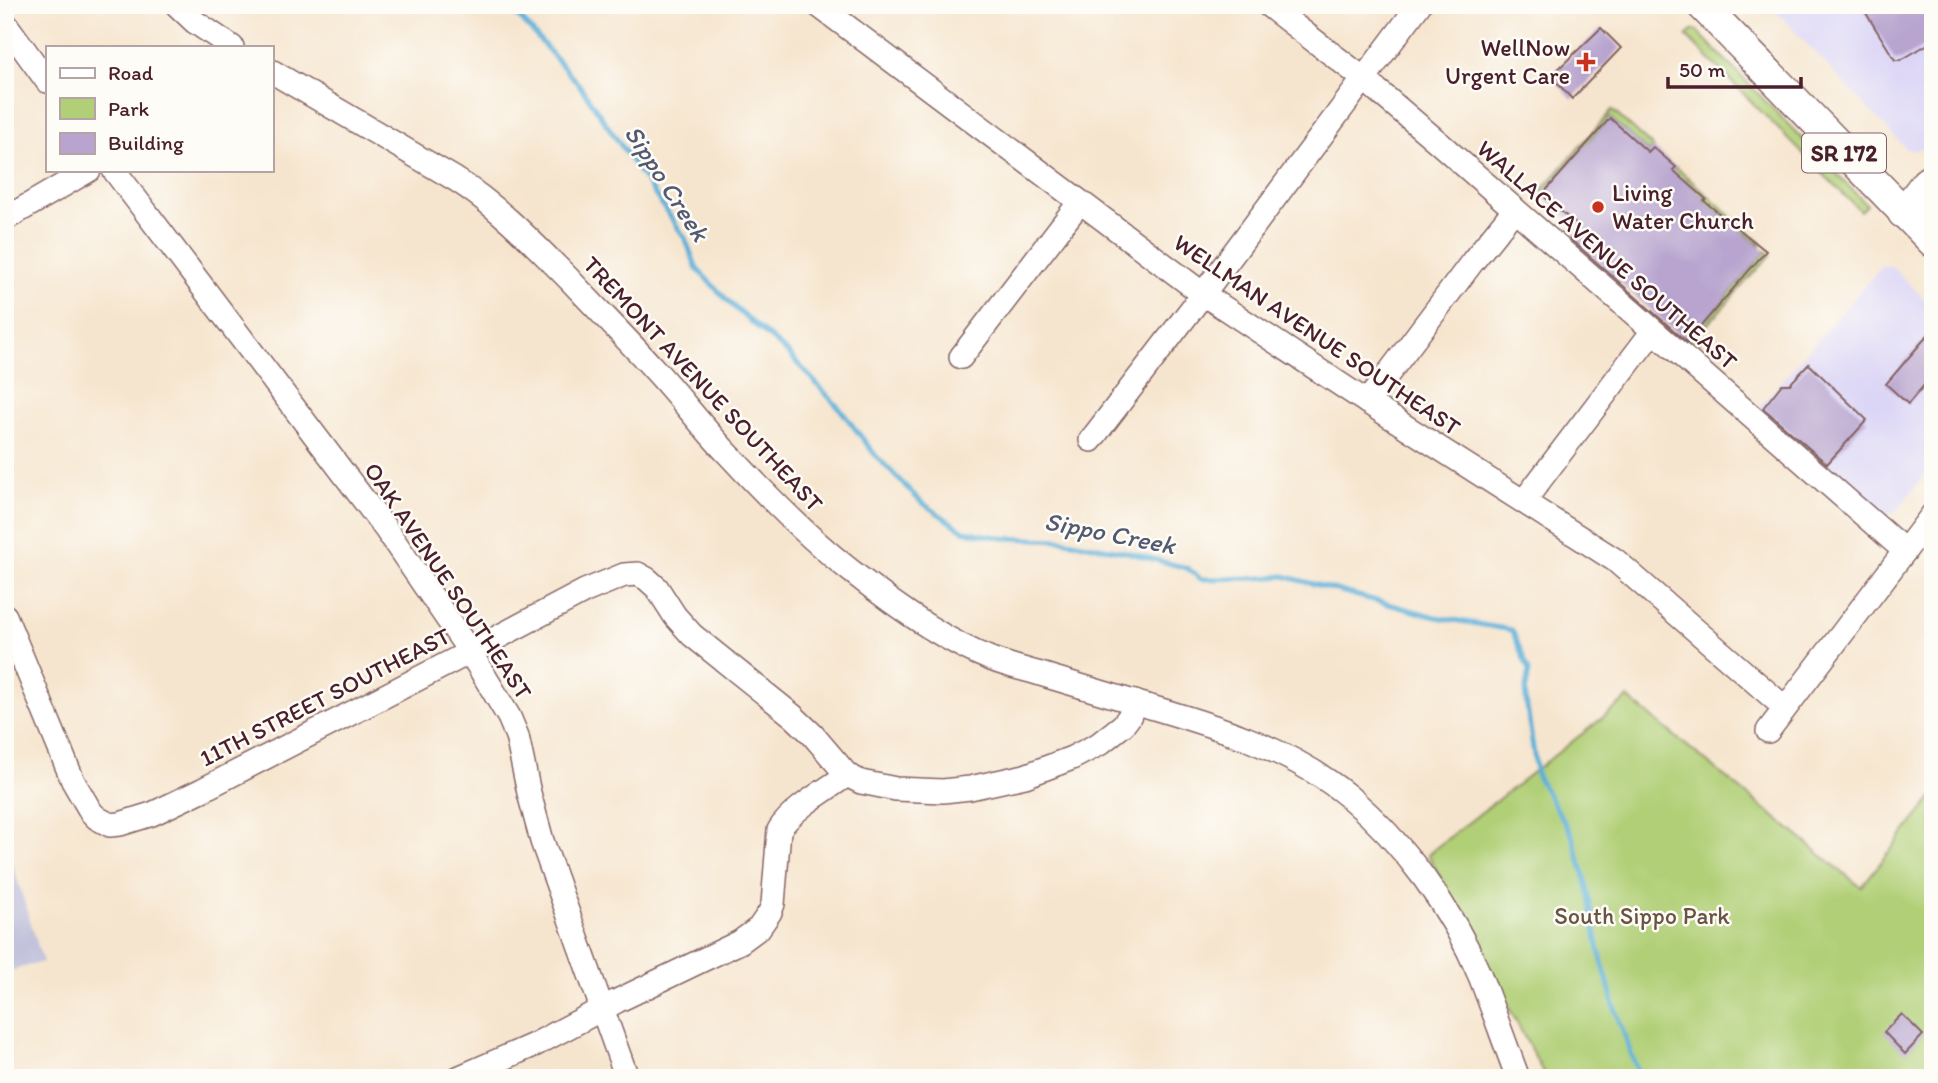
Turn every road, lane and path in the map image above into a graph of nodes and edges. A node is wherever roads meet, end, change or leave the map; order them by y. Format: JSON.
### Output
{"nodes":[{"id":1,"x":177,"y":5,"type":"edge"},
{"id":2,"x":818,"y":5,"type":"edge"},
{"id":3,"x":1268,"y":5,"type":"edge"},
{"id":4,"x":1419,"y":5,"type":"edge"},
{"id":5,"x":1702,"y":5,"type":"edge"},
{"id":6,"x":5,"y":23,"type":"edge"},
{"id":7,"x":231,"y":46,"type":"edge"},
{"id":8,"x":273,"y":72,"type":"edge"},
{"id":9,"x":1364,"y":79,"type":"junction"},
{"id":10,"x":46,"y":80,"type":"edge"},
{"id":11,"x":86,"y":172,"type":"edge"},
{"id":12,"x":116,"y":172,"type":"edge"},
{"id":13,"x":1933,"y":178,"type":"edge"},
{"id":14,"x":1080,"y":202,"type":"junction"},
{"id":15,"x":1514,"y":210,"type":"junction"},
{"id":16,"x":1903,"y":213,"type":"junction"},
{"id":17,"x":5,"y":219,"type":"edge"},
{"id":18,"x":1933,"y":242,"type":"edge"},
{"id":19,"x":1203,"y":294,"type":"junction"},
{"id":20,"x":1653,"y":331,"type":"junction"},
{"id":21,"x":961,"y":357,"type":"dead end"},
{"id":22,"x":1367,"y":402,"type":"junction"},
{"id":23,"x":1091,"y":440,"type":"dead end"},
{"id":24,"x":1524,"y":501,"type":"junction"},
{"id":25,"x":1933,"y":514,"type":"edge"},
{"id":26,"x":1905,"y":551,"type":"junction"},
{"id":27,"x":5,"y":616,"type":"edge"},
{"id":28,"x":470,"y":652,"type":"junction"},
{"id":29,"x":1135,"y":702,"type":"junction"},
{"id":30,"x":1785,"y":708,"type":"junction"},
{"id":31,"x":1768,"y":731,"type":"dead end"},
{"id":32,"x":847,"y":775,"type":"junction"},
{"id":33,"x":602,"y":1009,"type":"junction"},
{"id":34,"x":458,"y":1078,"type":"edge"},
{"id":35,"x":627,"y":1078,"type":"edge"},
{"id":36,"x":1518,"y":1078,"type":"edge"}],
"edges":[{"from":1,"to":7,"type":"street"},
{"from":2,"to":14,"type":"street","name":"WELLMAN AVENUE SOUTHEAST"},
{"from":3,"to":9,"type":"street","name":"WALLACE AVENUE SOUTHEAST"},
{"from":4,"to":9,"type":"street"},
{"from":5,"to":16,"type":"main road","number":"SR 172"},
{"from":6,"to":10,"type":"street"},
{"from":8,"to":29,"type":"street","name":"TREMONT AVENUE SOUTHEAST"},
{"from":9,"to":15,"type":"street","name":"WALLACE AVENUE SOUTHEAST"},
{"from":9,"to":19,"type":"street"},
{"from":11,"to":17,"type":"street"},
{"from":12,"to":28,"type":"street","name":"OAK AVENUE SOUTHEAST"},
{"from":13,"to":16,"type":"main road"},
{"from":14,"to":19,"type":"street","name":"WELLMAN AVENUE SOUTHEAST"},
{"from":14,"to":21,"type":"street"},
{"from":15,"to":20,"type":"street","name":"WALLACE AVENUE SOUTHEAST"},
{"from":15,"to":22,"type":"street"},
{"from":16,"to":18,"type":"main road","number":"SR 172"},
{"from":19,"to":22,"type":"street","name":"WELLMAN AVENUE SOUTHEAST"},
{"from":19,"to":23,"type":"street"},
{"from":20,"to":24,"type":"street"},
{"from":20,"to":26,"type":"street","name":"WALLACE AVENUE SOUTHEAST"},
{"from":22,"to":24,"type":"street","name":"WELLMAN AVENUE SOUTHEAST"},
{"from":24,"to":30,"type":"street","name":"WELLMAN AVENUE SOUTHEAST"},
{"from":25,"to":26,"type":"street"},
{"from":26,"to":30,"type":"street"},
{"from":27,"to":28,"type":"street","name":"11TH STREET SOUTHEAST"},
{"from":28,"to":32,"type":"street","name":"11TH STREET SOUTHEAST"},
{"from":28,"to":33,"type":"street","name":"OAK AVENUE SOUTHEAST"},
{"from":29,"to":32,"type":"street"},
{"from":29,"to":36,"type":"street","name":"TREMONT AVENUE SOUTHEAST"},
{"from":30,"to":31,"type":"street"},
{"from":32,"to":33,"type":"street"},
{"from":33,"to":34,"type":"street"},
{"from":33,"to":35,"type":"street","name":"OAK AVENUE SOUTHEAST"}]}
